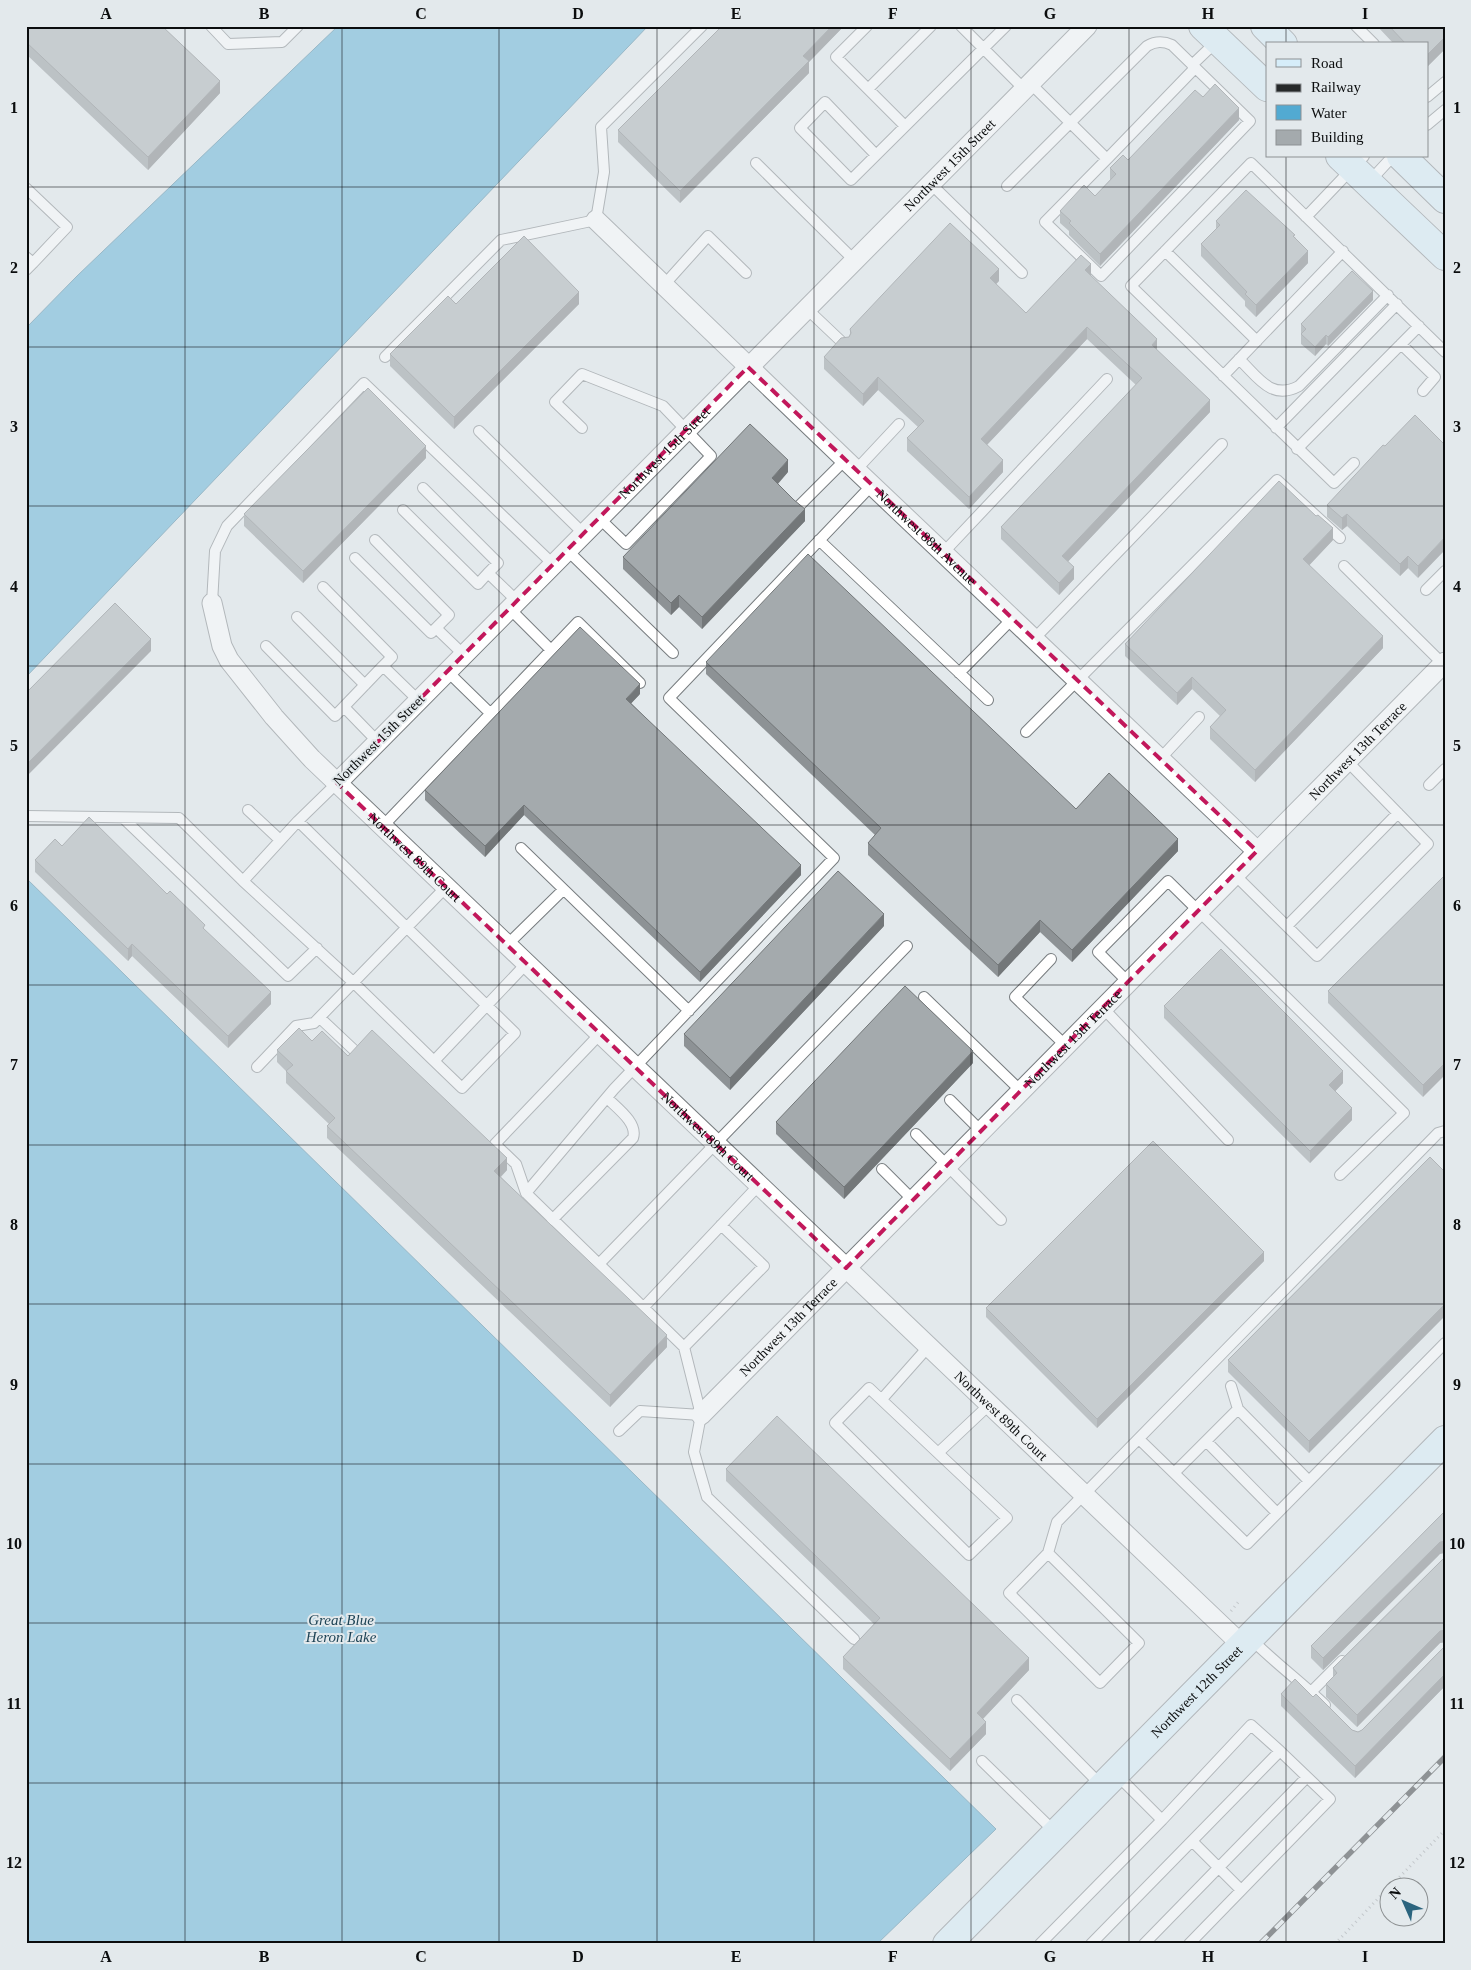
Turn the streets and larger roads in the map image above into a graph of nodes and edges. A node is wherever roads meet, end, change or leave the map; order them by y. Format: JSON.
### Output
{"nodes":[{"id":1,"x":1087,"y":26,"type":"edge"},
{"id":2,"x":1265,"y":26,"type":"edge"},
{"id":3,"x":1211,"y":33,"type":"edge"},
{"id":4,"x":1281,"y":42,"type":"edge"},
{"id":5,"x":1266,"y":86,"type":"edge"},
{"id":6,"x":1403,"y":158,"type":"edge"},
{"id":7,"x":1356,"y":166,"type":"edge"},
{"id":8,"x":1445,"y":199,"type":"edge"},
{"id":9,"x":596,"y":220,"type":"road end"},
{"id":10,"x":1445,"y":256,"type":"edge"},
{"id":11,"x":748,"y":367,"type":"junction"},
{"id":12,"x":212,"y":603,"type":"road end"},
{"id":13,"x":1444,"y":663,"type":"edge"},
{"id":14,"x":337,"y":783,"type":"junction"},
{"id":15,"x":1257,"y":851,"type":"junction"},
{"id":16,"x":846,"y":1268,"type":"junction"},
{"id":17,"x":701,"y":1415,"type":"road end"},
{"id":18,"x":1445,"y":1440,"type":"edge"},
{"id":19,"x":1246,"y":1641,"type":"junction"},
{"id":20,"x":947,"y":1944,"type":"edge"}],
"edges":[{"from":1,"to":11,"type":"street","name":"Northwest 15th Street"},
{"from":2,"to":4,"type":"main road"},
{"from":3,"to":5,"type":"main road"},
{"from":6,"to":8,"type":"main road"},
{"from":7,"to":10,"type":"main road"},
{"from":9,"to":11,"type":"street","name":"Northwest 88th Avenue"},
{"from":11,"to":14,"type":"street","name":"Northwest 15th Street"},
{"from":11,"to":15,"type":"street","name":"Northwest 88th Avenue"},
{"from":12,"to":14,"type":"street","name":"Northwest 89th Court"},
{"from":13,"to":15,"type":"street","name":"Northwest 13th Terrace"},
{"from":14,"to":16,"type":"street","name":"Northwest 89th Court"},
{"from":15,"to":16,"type":"street","name":"Northwest 13th Terrace"},
{"from":16,"to":17,"type":"street","name":"Northwest 13th Terrace"},
{"from":16,"to":19,"type":"street","name":"Northwest 89th Court"},
{"from":18,"to":19,"type":"main road","name":"Northwest 12th Street"},
{"from":19,"to":20,"type":"main road","name":"Northwest 12th Street"}]}
